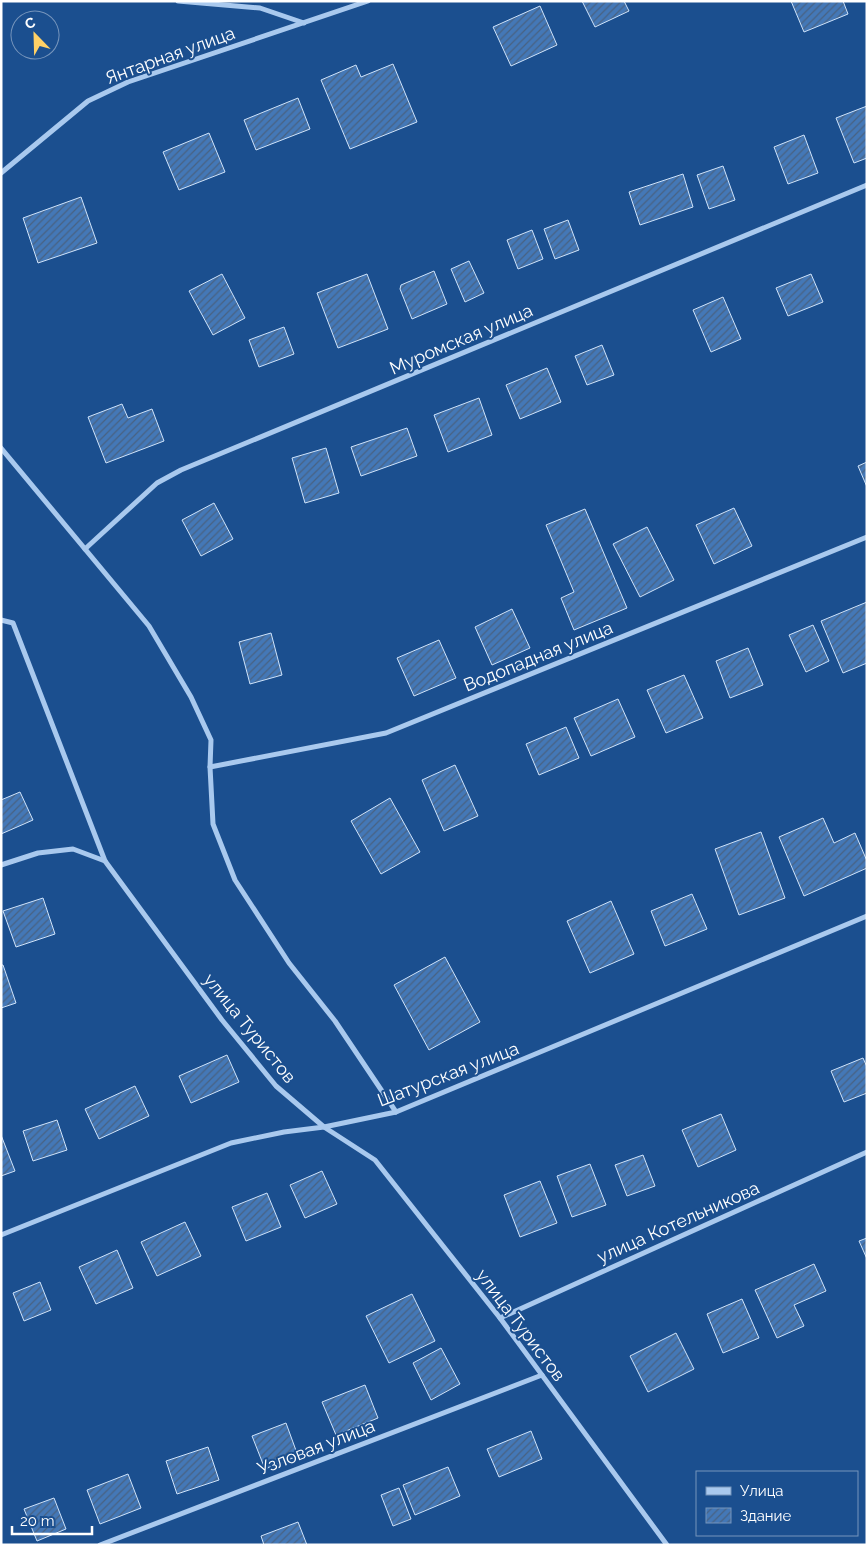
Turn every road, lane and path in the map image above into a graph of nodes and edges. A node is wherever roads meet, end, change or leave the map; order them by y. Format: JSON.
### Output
{"nodes":[{"id":1,"x":178,"y":1,"type":"edge"},
{"id":2,"x":368,"y":1,"type":"edge"},
{"id":3,"x":304,"y":23,"type":"junction"},
{"id":4,"x":1,"y":173,"type":"edge"},
{"id":5,"x":867,"y":185,"type":"edge"},
{"id":6,"x":1,"y":448,"type":"edge"},
{"id":7,"x":867,"y":537,"type":"edge"},
{"id":8,"x":85,"y":549,"type":"junction"},
{"id":9,"x":1,"y":620,"type":"edge"},
{"id":10,"x":210,"y":767,"type":"junction"},
{"id":11,"x":106,"y":861,"type":"junction"},
{"id":12,"x":1,"y":865,"type":"edge"},
{"id":13,"x":867,"y":916,"type":"edge"},
{"id":14,"x":396,"y":1112,"type":"junction"},
{"id":15,"x":324,"y":1127,"type":"junction"},
{"id":16,"x":867,"y":1152,"type":"edge"},
{"id":17,"x":1,"y":1235,"type":"edge"},
{"id":18,"x":500,"y":1318,"type":"junction"},
{"id":19,"x":542,"y":1375,"type":"junction"},
{"id":20,"x":100,"y":1545,"type":"edge"},
{"id":21,"x":667,"y":1545,"type":"edge"}],
"edges":[{"from":1,"to":3,"type":"street"},
{"from":2,"to":3,"type":"street","name":"Янтарная улица"},
{"from":3,"to":4,"type":"street","name":"Янтарная улица"},
{"from":5,"to":8,"type":"street","name":"Муромская улица"},
{"from":6,"to":8,"type":"street"},
{"from":7,"to":10,"type":"street","name":"Водопадная улица"},
{"from":8,"to":10,"type":"street"},
{"from":9,"to":11,"type":"street","name":"улица Туристов"},
{"from":10,"to":14,"type":"street"},
{"from":11,"to":12,"type":"street"},
{"from":11,"to":15,"type":"street","name":"улица Туристов"},
{"from":13,"to":14,"type":"street","name":"Шатурская улица"},
{"from":14,"to":15,"type":"street","name":"Шатурская улица"},
{"from":15,"to":17,"type":"street","name":"Шатурская улица"},
{"from":15,"to":18,"type":"street","name":"улица Туристов"},
{"from":16,"to":18,"type":"street","name":"улица Котельникова"},
{"from":18,"to":19,"type":"street","name":"улица Туристов"},
{"from":19,"to":20,"type":"street","name":"Узловая улица"},
{"from":19,"to":21,"type":"street","name":"улица Туристов"}]}
